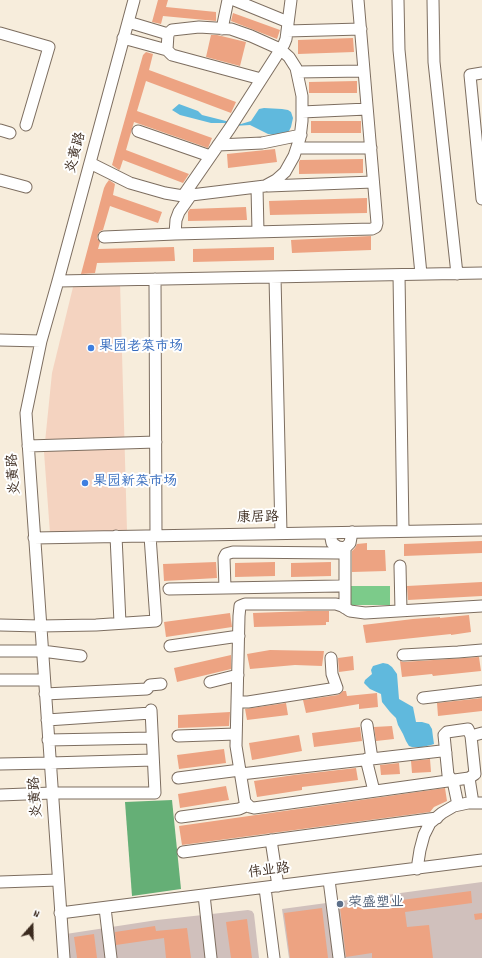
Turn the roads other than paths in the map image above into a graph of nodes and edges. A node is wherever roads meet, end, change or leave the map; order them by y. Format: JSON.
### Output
{"nodes":[{"id":1,"x":134,"y":0,"type":"edge"},
{"id":2,"x":228,"y":0,"type":"edge"},
{"id":3,"x":234,"y":0,"type":"edge"},
{"id":4,"x":291,"y":0,"type":"edge"},
{"id":5,"x":358,"y":0,"type":"edge"},
{"id":6,"x":398,"y":0,"type":"edge"},
{"id":7,"x":433,"y":0,"type":"edge"},
{"id":8,"x":128,"y":22,"type":"junction"},
{"id":9,"x":288,"y":26,"type":"junction"},
{"id":10,"x":222,"y":29,"type":"junction"},
{"id":11,"x":361,"y":29,"type":"junction"},
{"id":12,"x":0,"y":33,"type":"edge"},
{"id":13,"x":168,"y":34,"type":"junction"},
{"id":14,"x":123,"y":38,"type":"junction"},
{"id":15,"x":280,"y":49,"type":"junction"},
{"id":16,"x":167,"y":50,"type":"junction"},
{"id":17,"x":364,"y":71,"type":"junction"},
{"id":18,"x":297,"y":72,"type":"junction"},
{"id":19,"x":482,"y":73,"type":"edge"},
{"id":20,"x":261,"y":79,"type":"junction"},
{"id":21,"x":367,"y":109,"type":"junction"},
{"id":22,"x":302,"y":112,"type":"junction"},
{"id":23,"x":26,"y":125,"type":"dead end"},
{"id":24,"x":138,"y":131,"type":"dead end"},
{"id":25,"x":301,"y":135,"type":"junction"},
{"id":26,"x":218,"y":145,"type":"junction"},
{"id":27,"x":297,"y":148,"type":"junction"},
{"id":28,"x":371,"y":148,"type":"junction"},
{"id":29,"x":210,"y":156,"type":"junction"},
{"id":30,"x":90,"y":163,"type":"junction"},
{"id":31,"x":0,"y":180,"type":"edge"},
{"id":32,"x":373,"y":182,"type":"junction"},
{"id":33,"x":261,"y":186,"type":"junction"},
{"id":34,"x":26,"y":187,"type":"dead end"},
{"id":35,"x":187,"y":196,"type":"junction"},
{"id":36,"x":482,"y":198,"type":"edge"},
{"id":37,"x":258,"y":232,"type":"junction"},
{"id":38,"x":175,"y":234,"type":"junction"},
{"id":39,"x":104,"y":237,"type":"dead end"},
{"id":40,"x":421,"y":274,"type":"junction"},
{"id":41,"x":457,"y":274,"type":"junction"},
{"id":42,"x":482,"y":274,"type":"edge"},
{"id":43,"x":399,"y":275,"type":"junction"},
{"id":44,"x":276,"y":277,"type":"junction"},
{"id":45,"x":155,"y":279,"type":"junction"},
{"id":46,"x":58,"y":281,"type":"junction"},
{"id":47,"x":0,"y":340,"type":"edge"},
{"id":48,"x":41,"y":341,"type":"junction"},
{"id":49,"x":156,"y":442,"type":"junction"},
{"id":50,"x":28,"y":446,"type":"junction"},
{"id":51,"x":482,"y":530,"type":"edge"},
{"id":52,"x":403,"y":531,"type":"junction"},
{"id":53,"x":352,"y":532,"type":"junction"},
{"id":54,"x":281,"y":533,"type":"junction"},
{"id":55,"x":330,"y":533,"type":"junction"},
{"id":56,"x":116,"y":536,"type":"junction"},
{"id":57,"x":153,"y":536,"type":"junction"},
{"id":58,"x":34,"y":538,"type":"junction"},
{"id":59,"x":340,"y":549,"type":"junction"},
{"id":60,"x":400,"y":566,"type":"dead end"},
{"id":61,"x":339,"y":586,"type":"junction"},
{"id":62,"x":224,"y":588,"type":"junction"},
{"id":63,"x":169,"y":589,"type":"dead end"},
{"id":64,"x":482,"y":606,"type":"edge"},
{"id":65,"x":342,"y":607,"type":"junction"},
{"id":66,"x":401,"y":611,"type":"junction"},
{"id":67,"x":120,"y":624,"type":"junction"},
{"id":68,"x":0,"y":625,"type":"edge"},
{"id":69,"x":40,"y":626,"type":"junction"},
{"id":70,"x":239,"y":636,"type":"junction"},
{"id":71,"x":170,"y":646,"type":"dead end"},
{"id":72,"x":482,"y":650,"type":"edge"},
{"id":73,"x":0,"y":651,"type":"edge"},
{"id":74,"x":42,"y":651,"type":"junction"},
{"id":75,"x":403,"y":655,"type":"dead end"},
{"id":76,"x":82,"y":656,"type":"dead end"},
{"id":77,"x":331,"y":658,"type":"dead end"},
{"id":78,"x":238,"y":675,"type":"junction"},
{"id":79,"x":0,"y":680,"type":"edge"},
{"id":80,"x":44,"y":680,"type":"junction"},
{"id":81,"x":210,"y":682,"type":"dead end"},
{"id":82,"x":161,"y":684,"type":"dead end"},
{"id":83,"x":482,"y":691,"type":"edge"},
{"id":84,"x":45,"y":694,"type":"junction"},
{"id":85,"x":423,"y":698,"type":"dead end"},
{"id":86,"x":237,"y":702,"type":"junction"},
{"id":87,"x":47,"y":720,"type":"junction"},
{"id":88,"x":367,"y":725,"type":"dead end"},
{"id":89,"x":236,"y":734,"type":"junction"},
{"id":90,"x":476,"y":734,"type":"edge"},
{"id":91,"x":178,"y":736,"type":"dead end"},
{"id":92,"x":152,"y":738,"type":"junction"},
{"id":93,"x":48,"y":740,"type":"junction"},
{"id":94,"x":446,"y":753,"type":"junction"},
{"id":95,"x":369,"y":759,"type":"junction"},
{"id":96,"x":153,"y":760,"type":"junction"},
{"id":97,"x":50,"y":763,"type":"junction"},
{"id":98,"x":0,"y":764,"type":"edge"},
{"id":99,"x":240,"y":772,"type":"junction"},
{"id":100,"x":475,"y":776,"type":"edge"},
{"id":101,"x":178,"y":778,"type":"dead end"},
{"id":102,"x":453,"y":781,"type":"junction"},
{"id":103,"x":374,"y":791,"type":"junction"},
{"id":104,"x":52,"y":793,"type":"junction"},
{"id":105,"x":0,"y":795,"type":"edge"},
{"id":106,"x":478,"y":803,"type":"edge"},
{"id":107,"x":248,"y":805,"type":"junction"},
{"id":108,"x":458,"y":805,"type":"junction"},
{"id":109,"x":181,"y":817,"type":"dead end"},
{"id":110,"x":437,"y":818,"type":"junction"},
{"id":111,"x":271,"y":840,"type":"junction"},
{"id":112,"x":183,"y":852,"type":"dead end"},
{"id":113,"x":482,"y":860,"type":"edge"},
{"id":114,"x":417,"y":868,"type":"junction"},
{"id":115,"x":58,"y":880,"type":"junction"},
{"id":116,"x":329,"y":880,"type":"junction"},
{"id":117,"x":0,"y":882,"type":"edge"},
{"id":118,"x":278,"y":886,"type":"junction"},
{"id":119,"x":265,"y":888,"type":"junction"},
{"id":120,"x":204,"y":895,"type":"junction"},
{"id":121,"x":106,"y":908,"type":"junction"},
{"id":122,"x":60,"y":913,"type":"junction"},
{"id":123,"x":64,"y":958,"type":"edge"},
{"id":124,"x":111,"y":958,"type":"edge"},
{"id":125,"x":211,"y":958,"type":"edge"},
{"id":126,"x":274,"y":958,"type":"edge"},
{"id":127,"x":339,"y":958,"type":"edge"}],
"edges":[{"from":1,"to":8,"type":"street","name":"炎黄路"},
{"from":2,"to":10,"type":"street"},
{"from":3,"to":9,"type":"street"},
{"from":4,"to":9,"type":"street"},
{"from":5,"to":11,"type":"street"},
{"from":6,"to":40,"type":"street"},
{"from":7,"to":41,"type":"street"},
{"from":8,"to":13,"type":"street"},
{"from":8,"to":14,"type":"street","name":"炎黄路"},
{"from":9,"to":11,"type":"street"},
{"from":9,"to":15,"type":"street"},
{"from":10,"to":13,"type":"street"},
{"from":10,"to":15,"type":"street"},
{"from":11,"to":17,"type":"street"},
{"from":12,"to":23,"type":"street"},
{"from":13,"to":16,"type":"street"},
{"from":14,"to":16,"type":"street"},
{"from":14,"to":30,"type":"street","name":"炎黄路"},
{"from":15,"to":18,"type":"street"},
{"from":15,"to":20,"type":"street"},
{"from":16,"to":20,"type":"street"},
{"from":17,"to":18,"type":"street"},
{"from":17,"to":21,"type":"street"},
{"from":18,"to":22,"type":"street"},
{"from":19,"to":36,"type":"street"},
{"from":20,"to":26,"type":"street"},
{"from":21,"to":22,"type":"street"},
{"from":21,"to":28,"type":"street"},
{"from":22,"to":25,"type":"street"},
{"from":24,"to":29,"type":"street"},
{"from":25,"to":26,"type":"street"},
{"from":25,"to":27,"type":"street"},
{"from":26,"to":29,"type":"street"},
{"from":27,"to":28,"type":"street"},
{"from":27,"to":33,"type":"street"},
{"from":28,"to":32,"type":"street"},
{"from":29,"to":35,"type":"street"},
{"from":30,"to":35,"type":"street"},
{"from":30,"to":46,"type":"street","name":"炎黄路"},
{"from":31,"to":34,"type":"street"},
{"from":32,"to":33,"type":"street"},
{"from":32,"to":37,"type":"street"},
{"from":33,"to":35,"type":"street"},
{"from":33,"to":37,"type":"street"},
{"from":35,"to":38,"type":"street"},
{"from":37,"to":38,"type":"street"},
{"from":38,"to":39,"type":"street"},
{"from":40,"to":41,"type":"street"},
{"from":40,"to":43,"type":"street"},
{"from":41,"to":42,"type":"street"},
{"from":43,"to":44,"type":"street"},
{"from":43,"to":52,"type":"street"},
{"from":44,"to":45,"type":"street"},
{"from":44,"to":54,"type":"street"},
{"from":45,"to":46,"type":"street"},
{"from":45,"to":49,"type":"street"},
{"from":46,"to":48,"type":"street","name":"炎黄路"},
{"from":47,"to":48,"type":"street"},
{"from":48,"to":50,"type":"street","name":"炎黄路"},
{"from":49,"to":50,"type":"street"},
{"from":49,"to":57,"type":"street"},
{"from":50,"to":58,"type":"street","name":"炎黄路"},
{"from":51,"to":52,"type":"street","name":"康居路"},
{"from":52,"to":53,"type":"street","name":"康居路"},
{"from":53,"to":55,"type":"street","name":"康居路"},
{"from":53,"to":59,"type":"street"},
{"from":54,"to":55,"type":"street","name":"康居路"},
{"from":54,"to":57,"type":"street","name":"康居路"},
{"from":55,"to":59,"type":"street"},
{"from":56,"to":57,"type":"street","name":"康居路"},
{"from":56,"to":58,"type":"street","name":"康居路"},
{"from":56,"to":67,"type":"street"},
{"from":57,"to":67,"type":"street"},
{"from":58,"to":69,"type":"street","name":"炎黄路"},
{"from":59,"to":61,"type":"street"},
{"from":59,"to":62,"type":"street"},
{"from":59,"to":65,"type":"street"},
{"from":60,"to":66,"type":"street"},
{"from":61,"to":62,"type":"street"},
{"from":61,"to":65,"type":"street"},
{"from":62,"to":63,"type":"street"},
{"from":64,"to":66,"type":"street"},
{"from":65,"to":66,"type":"street"},
{"from":65,"to":70,"type":"street"},
{"from":67,"to":69,"type":"street"},
{"from":68,"to":69,"type":"street"},
{"from":69,"to":74,"type":"street","name":"炎黄路"},
{"from":70,"to":71,"type":"street"},
{"from":70,"to":78,"type":"street"},
{"from":72,"to":75,"type":"street"},
{"from":73,"to":74,"type":"street"},
{"from":74,"to":76,"type":"street"},
{"from":74,"to":80,"type":"street","name":"炎黄路"},
{"from":77,"to":86,"type":"street"},
{"from":78,"to":81,"type":"street"},
{"from":78,"to":86,"type":"street"},
{"from":79,"to":80,"type":"street"},
{"from":80,"to":84,"type":"street","name":"炎黄路"},
{"from":82,"to":84,"type":"street"},
{"from":83,"to":85,"type":"street"},
{"from":84,"to":87,"type":"street","name":"炎黄路"},
{"from":86,"to":89,"type":"street"},
{"from":87,"to":92,"type":"street"},
{"from":87,"to":93,"type":"street","name":"炎黄路"},
{"from":88,"to":95,"type":"street"},
{"from":89,"to":91,"type":"street"},
{"from":89,"to":99,"type":"street"},
{"from":90,"to":94,"type":"street"},
{"from":90,"to":100,"type":"street"},
{"from":92,"to":93,"type":"street"},
{"from":92,"to":96,"type":"street"},
{"from":93,"to":97,"type":"street","name":"炎黄路"},
{"from":94,"to":95,"type":"street"},
{"from":94,"to":102,"type":"street"},
{"from":95,"to":99,"type":"street"},
{"from":95,"to":103,"type":"street"},
{"from":96,"to":97,"type":"street"},
{"from":96,"to":104,"type":"street"},
{"from":97,"to":98,"type":"street"},
{"from":97,"to":104,"type":"street","name":"炎黄路"},
{"from":99,"to":101,"type":"street"},
{"from":99,"to":107,"type":"street"},
{"from":100,"to":102,"type":"street"},
{"from":100,"to":106,"type":"street"},
{"from":102,"to":103,"type":"street"},
{"from":102,"to":108,"type":"street"},
{"from":103,"to":107,"type":"street"},
{"from":104,"to":105,"type":"street"},
{"from":104,"to":115,"type":"street","name":"炎黄路"},
{"from":106,"to":108,"type":"street"},
{"from":107,"to":109,"type":"street"},
{"from":108,"to":110,"type":"street"},
{"from":110,"to":111,"type":"street"},
{"from":110,"to":114,"type":"street"},
{"from":111,"to":112,"type":"street"},
{"from":111,"to":118,"type":"street"},
{"from":113,"to":114,"type":"street","name":"伟业路"},
{"from":114,"to":116,"type":"street","name":"伟业路"},
{"from":115,"to":117,"type":"street"},
{"from":115,"to":122,"type":"street","name":"炎黄路"},
{"from":116,"to":118,"type":"street","name":"伟业路"},
{"from":116,"to":127,"type":"street"},
{"from":118,"to":119,"type":"street","name":"伟业路"},
{"from":119,"to":120,"type":"street","name":"伟业路"},
{"from":119,"to":126,"type":"street"},
{"from":120,"to":121,"type":"street","name":"伟业路"},
{"from":120,"to":125,"type":"street"},
{"from":121,"to":122,"type":"street","name":"伟业路"},
{"from":121,"to":124,"type":"street"},
{"from":122,"to":123,"type":"street","name":"炎黄路"}]}
